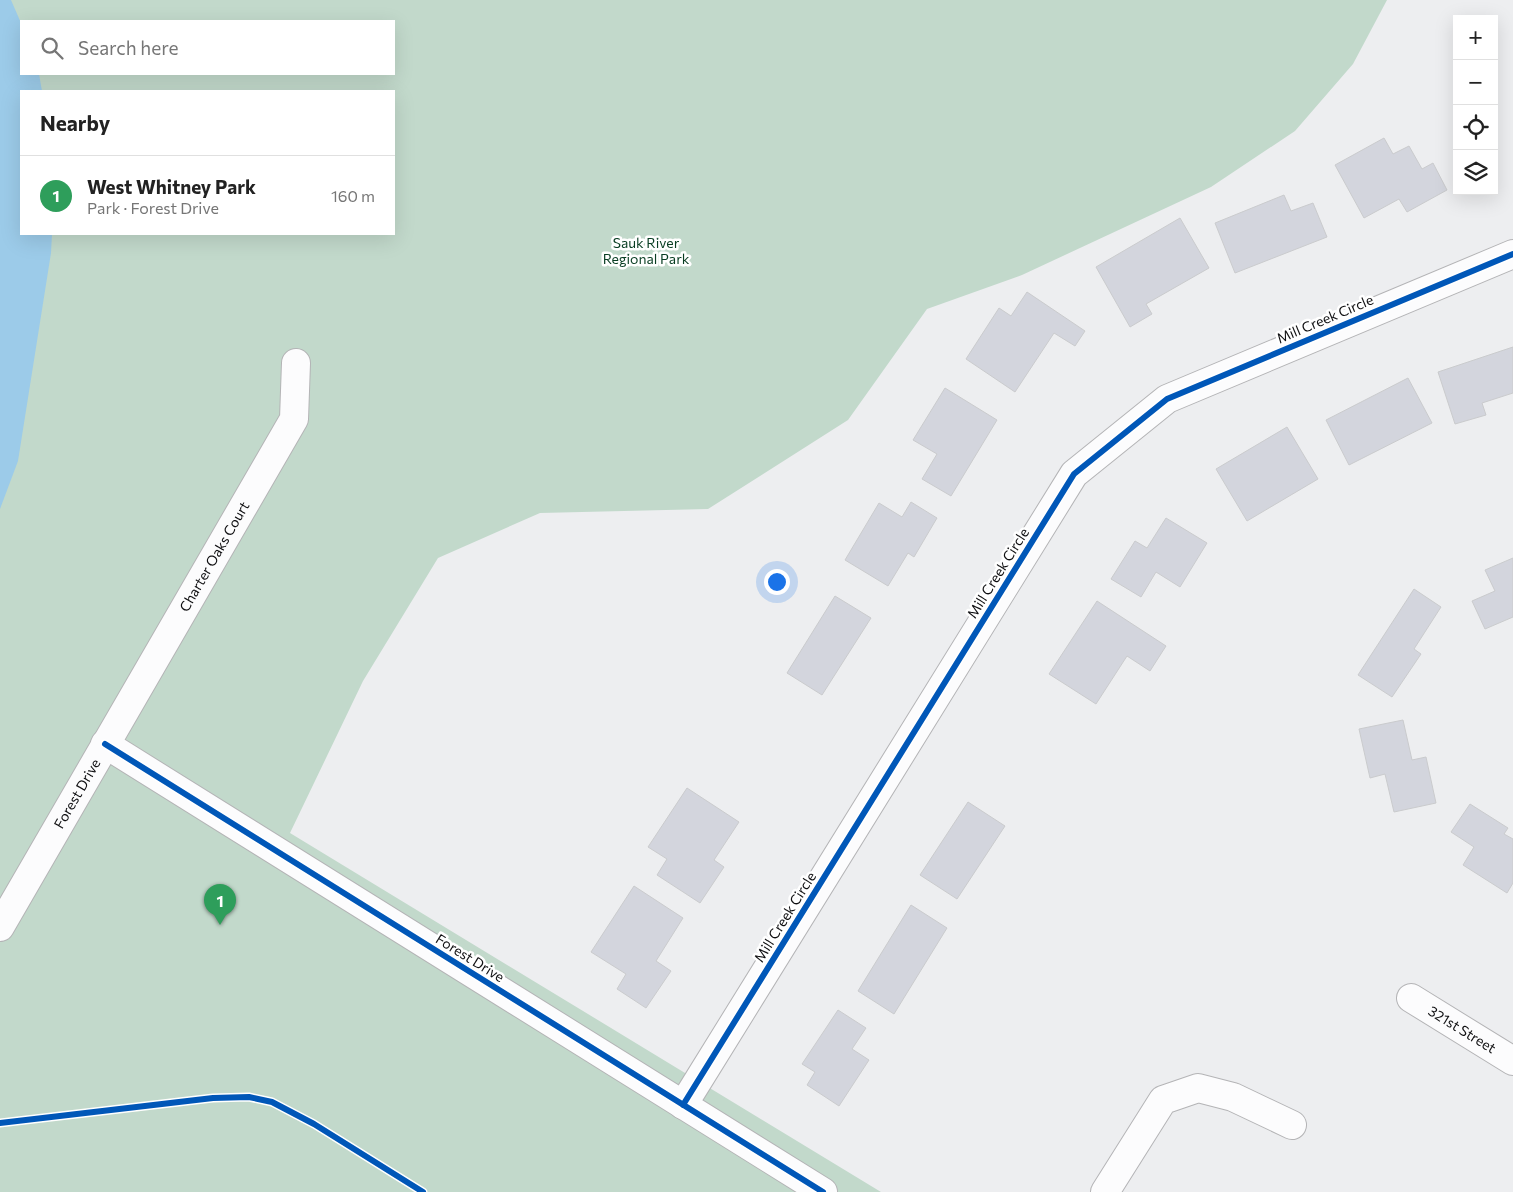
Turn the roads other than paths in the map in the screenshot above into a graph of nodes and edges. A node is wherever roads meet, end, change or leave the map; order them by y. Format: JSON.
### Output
{"nodes":[{"id":1,"x":1513,"y":254,"type":"edge"},
{"id":2,"x":296,"y":363,"type":"dead end"},
{"id":3,"x":105,"y":744,"type":"junction"},
{"id":4,"x":0,"y":927,"type":"edge"},
{"id":5,"x":1411,"y":998,"type":"dead end"},
{"id":6,"x":1513,"y":1061,"type":"edge"},
{"id":7,"x":683,"y":1105,"type":"junction"},
{"id":8,"x":1292,"y":1125,"type":"dead end"},
{"id":9,"x":823,"y":1192,"type":"edge"},
{"id":10,"x":1104,"y":1192,"type":"edge"}],
"edges":[{"from":1,"to":7,"type":"street","name":"Mill Creek Circle"},
{"from":2,"to":3,"type":"street","name":"Charter Oaks Court"},
{"from":3,"to":4,"type":"street","name":"Forest Drive"},
{"from":3,"to":7,"type":"street","name":"Forest Drive"},
{"from":5,"to":6,"type":"street","name":"321st Street"},
{"from":7,"to":9,"type":"street","name":"Forest Drive"},
{"from":8,"to":10,"type":"street"}]}
